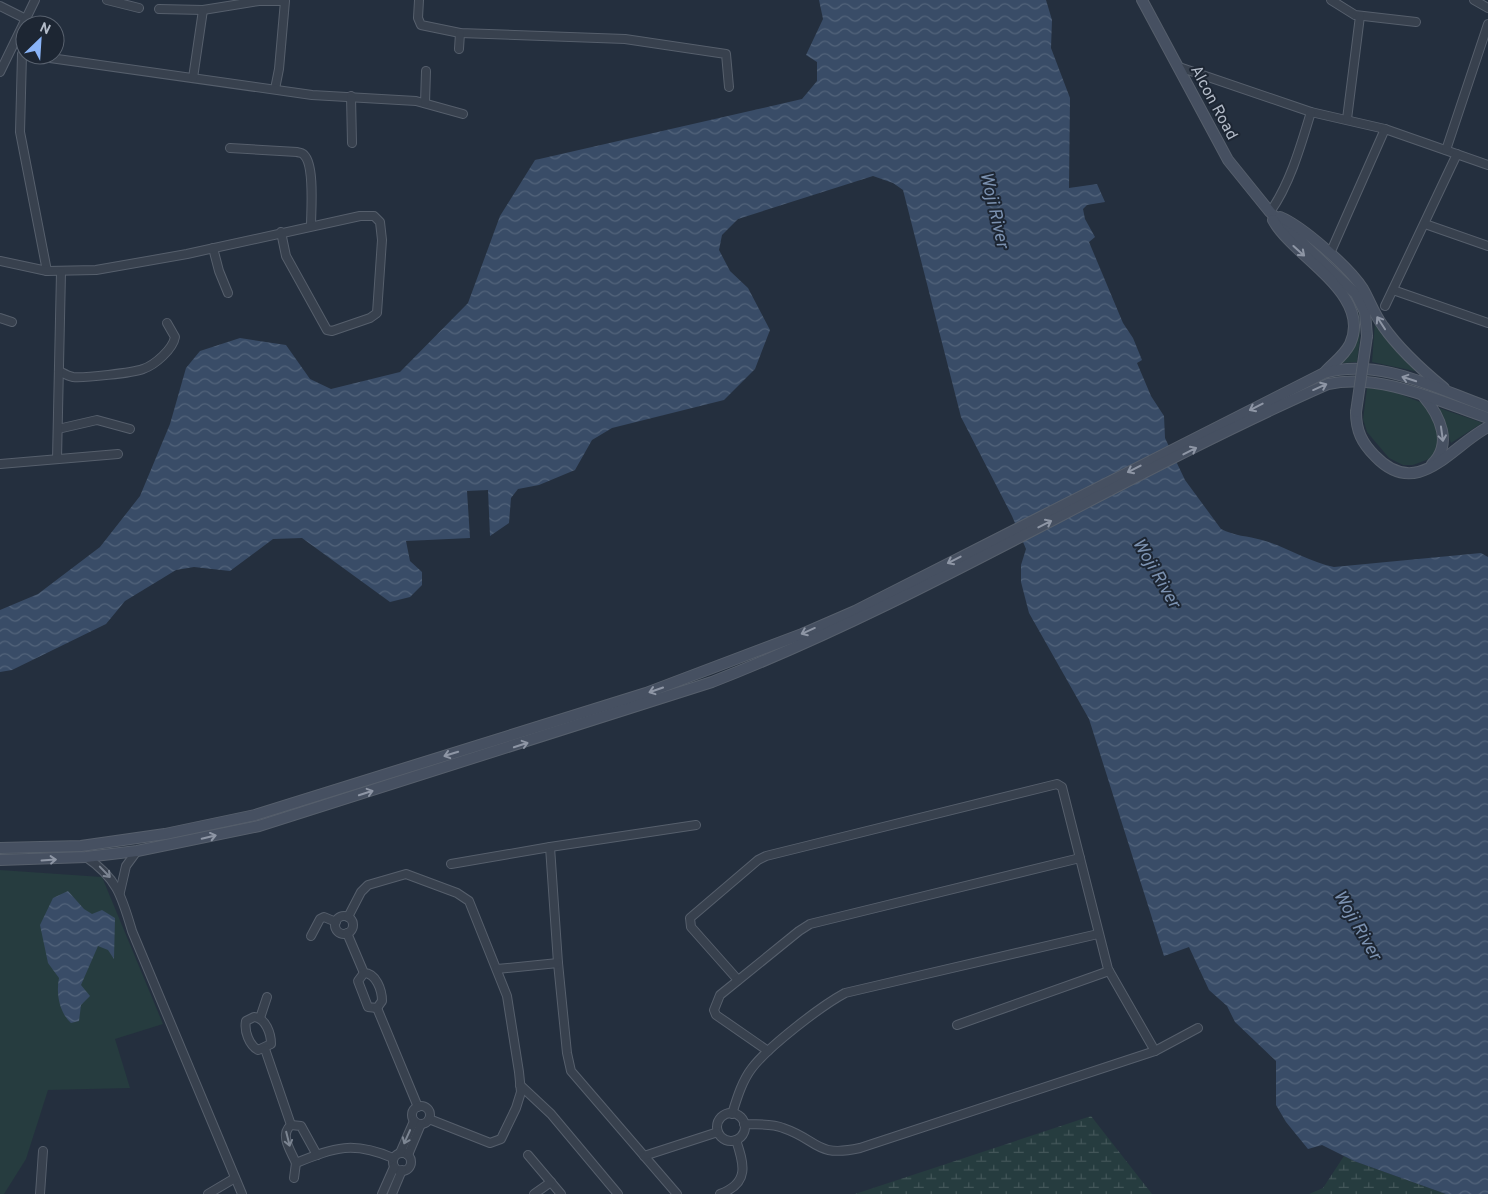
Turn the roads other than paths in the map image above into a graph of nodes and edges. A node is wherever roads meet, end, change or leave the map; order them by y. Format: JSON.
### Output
{"nodes":[{"id":1,"x":35,"y":0,"type":"edge"},
{"id":2,"x":107,"y":0,"type":"edge"},
{"id":3,"x":419,"y":0,"type":"edge"},
{"id":4,"x":1142,"y":0,"type":"edge"},
{"id":5,"x":1331,"y":0,"type":"edge"},
{"id":6,"x":1474,"y":0,"type":"edge"},
{"id":7,"x":0,"y":6,"type":"edge"},
{"id":8,"x":139,"y":8,"type":"dead end"},
{"id":9,"x":1488,"y":8,"type":"edge"},
{"id":10,"x":159,"y":9,"type":"dead end"},
{"id":11,"x":204,"y":10,"type":"junction"},
{"id":12,"x":18,"y":15,"type":"edge"},
{"id":13,"x":28,"y":15,"type":"edge"},
{"id":14,"x":1360,"y":16,"type":"junction"},
{"id":15,"x":1416,"y":22,"type":"dead end"},
{"id":16,"x":1488,"y":24,"type":"edge"},
{"id":17,"x":460,"y":34,"type":"junction"},
{"id":18,"x":15,"y":40,"type":"edge"},
{"id":19,"x":459,"y":49,"type":"dead end"},
{"id":20,"x":9,"y":52,"type":"junction"},
{"id":21,"x":15,"y":53,"type":"edge"},
{"id":22,"x":65,"y":60,"type":"edge"},
{"id":23,"x":24,"y":65,"type":"edge"},
{"id":24,"x":1179,"y":67,"type":"junction"},
{"id":25,"x":426,"y":71,"type":"dead end"},
{"id":26,"x":0,"y":72,"type":"edge"},
{"id":27,"x":193,"y":78,"type":"junction"},
{"id":28,"x":729,"y":87,"type":"dead end"},
{"id":29,"x":275,"y":89,"type":"junction"},
{"id":30,"x":351,"y":96,"type":"junction"},
{"id":31,"x":425,"y":103,"type":"junction"},
{"id":32,"x":1311,"y":112,"type":"junction"},
{"id":33,"x":463,"y":114,"type":"dead end"},
{"id":34,"x":1347,"y":119,"type":"junction"},
{"id":35,"x":1385,"y":129,"type":"junction"},
{"id":36,"x":352,"y":143,"type":"dead end"},
{"id":37,"x":230,"y":148,"type":"dead end"},
{"id":38,"x":1446,"y":150,"type":"junction"},
{"id":39,"x":1457,"y":154,"type":"junction"},
{"id":40,"x":1488,"y":165,"type":"edge"},
{"id":41,"x":1270,"y":212,"type":"junction"},
{"id":42,"x":1425,"y":224,"type":"junction"},
{"id":43,"x":311,"y":226,"type":"junction"},
{"id":44,"x":281,"y":232,"type":"junction"},
{"id":45,"x":1488,"y":246,"type":"edge"},
{"id":46,"x":213,"y":248,"type":"junction"},
{"id":47,"x":1332,"y":249,"type":"dead end"},
{"id":48,"x":0,"y":261,"type":"edge"},
{"id":49,"x":47,"y":271,"type":"junction"},
{"id":50,"x":61,"y":272,"type":"junction"},
{"id":51,"x":1393,"y":290,"type":"junction"},
{"id":52,"x":228,"y":293,"type":"dead end"},
{"id":53,"x":1385,"y":306,"type":"dead end"},
{"id":54,"x":0,"y":318,"type":"edge"},
{"id":55,"x":12,"y":322,"type":"dead end"},
{"id":56,"x":167,"y":323,"type":"dead end"},
{"id":57,"x":1488,"y":323,"type":"edge"},
{"id":58,"x":59,"y":371,"type":"junction"},
{"id":59,"x":1324,"y":374,"type":"junction"},
{"id":60,"x":1452,"y":394,"type":"junction"},
{"id":61,"x":1423,"y":396,"type":"junction"},
{"id":62,"x":1488,"y":407,"type":"edge"},
{"id":63,"x":1488,"y":418,"type":"edge"},
{"id":64,"x":1488,"y":427,"type":"edge"},
{"id":65,"x":1226,"y":428,"type":"junction"},
{"id":66,"x":58,"y":429,"type":"junction"},
{"id":67,"x":130,"y":429,"type":"dead end"},
{"id":68,"x":118,"y":454,"type":"dead end"},
{"id":69,"x":57,"y":459,"type":"junction"},
{"id":70,"x":0,"y":464,"type":"edge"},
{"id":71,"x":1424,"y":471,"type":"junction"},
{"id":72,"x":999,"y":542,"type":"junction"},
{"id":73,"x":696,"y":825,"type":"dead end"},
{"id":74,"x":550,"y":847,"type":"junction"},
{"id":75,"x":0,"y":848,"type":"edge"},
{"id":76,"x":137,"y":851,"type":"junction"},
{"id":77,"x":86,"y":857,"type":"junction"},
{"id":78,"x":1080,"y":858,"type":"junction"},
{"id":79,"x":0,"y":860,"type":"edge"},
{"id":80,"x":451,"y":864,"type":"dead end"},
{"id":81,"x":120,"y":892,"type":"junction"},
{"id":82,"x":348,"y":917,"type":"junction"},
{"id":83,"x":336,"y":922,"type":"junction"},
{"id":84,"x":348,"y":933,"type":"junction"},
{"id":85,"x":1098,"y":934,"type":"junction"},
{"id":86,"x":311,"y":936,"type":"dead end"},
{"id":87,"x":558,"y":962,"type":"junction"},
{"id":88,"x":498,"y":968,"type":"junction"},
{"id":89,"x":1109,"y":971,"type":"junction"},
{"id":90,"x":364,"y":973,"type":"junction"},
{"id":91,"x":738,"y":980,"type":"junction"},
{"id":92,"x":267,"y":997,"type":"dead end"},
{"id":93,"x":377,"y":1008,"type":"junction"},
{"id":94,"x":260,"y":1018,"type":"junction"},
{"id":95,"x":957,"y":1025,"type":"dead end"},
{"id":96,"x":1198,"y":1028,"type":"dead end"},
{"id":97,"x":265,"y":1049,"type":"junction"},
{"id":98,"x":768,"y":1051,"type":"junction"},
{"id":99,"x":1155,"y":1051,"type":"junction"},
{"id":100,"x":520,"y":1085,"type":"junction"},
{"id":101,"x":418,"y":1107,"type":"junction"},
{"id":102,"x":732,"y":1114,"type":"junction"},
{"id":103,"x":429,"y":1118,"type":"junction"},
{"id":104,"x":418,"y":1122,"type":"junction"},
{"id":105,"x":744,"y":1124,"type":"junction"},
{"id":106,"x":291,"y":1125,"type":"junction"},
{"id":107,"x":718,"y":1132,"type":"junction"},
{"id":108,"x":736,"y":1140,"type":"junction"},
{"id":109,"x":43,"y":1151,"type":"dead end"},
{"id":110,"x":317,"y":1154,"type":"junction"},
{"id":111,"x":404,"y":1154,"type":"junction"},
{"id":112,"x":528,"y":1155,"type":"dead end"},
{"id":113,"x":644,"y":1156,"type":"junction"},
{"id":114,"x":393,"y":1158,"type":"junction"},
{"id":115,"x":296,"y":1163,"type":"junction"},
{"id":116,"x":398,"y":1169,"type":"junction"},
{"id":117,"x":235,"y":1178,"type":"junction"},
{"id":118,"x":294,"y":1178,"type":"dead end"},
{"id":119,"x":551,"y":1182,"type":"junction"},
{"id":120,"x":40,"y":1194,"type":"edge"},
{"id":121,"x":208,"y":1194,"type":"edge"},
{"id":122,"x":242,"y":1194,"type":"edge"},
{"id":123,"x":382,"y":1194,"type":"edge"},
{"id":124,"x":392,"y":1194,"type":"edge"},
{"id":125,"x":534,"y":1194,"type":"edge"},
{"id":126,"x":561,"y":1194,"type":"edge"},
{"id":127,"x":618,"y":1194,"type":"edge"},
{"id":128,"x":677,"y":1194,"type":"edge"},
{"id":129,"x":720,"y":1194,"type":"edge"}],
"edges":[{"from":1,"to":13,"type":"street"},
{"from":2,"to":8,"type":"street"},
{"from":3,"to":17,"type":"street"},
{"from":4,"to":24,"type":"main road","name":"Alcon Road"},
{"from":5,"to":14,"type":"street"},
{"from":6,"to":9,"type":"street"},
{"from":7,"to":12,"type":"street"},
{"from":10,"to":11,"type":"street"},
{"from":11,"to":27,"type":"street"},
{"from":11,"to":29,"type":"street"},
{"from":14,"to":15,"type":"street"},
{"from":14,"to":34,"type":"street"},
{"from":16,"to":38,"type":"street"},
{"from":17,"to":19,"type":"street"},
{"from":17,"to":28,"type":"street"},
{"from":18,"to":20,"type":"street"},
{"from":20,"to":21,"type":"street"},
{"from":20,"to":26,"type":"street"},
{"from":22,"to":27,"type":"street"},
{"from":23,"to":49,"type":"street"},
{"from":24,"to":32,"type":"street"},
{"from":24,"to":41,"type":"main road","name":"Alcon Road"},
{"from":25,"to":31,"type":"street"},
{"from":27,"to":29,"type":"street"},
{"from":29,"to":30,"type":"street"},
{"from":30,"to":31,"type":"street"},
{"from":30,"to":36,"type":"street"},
{"from":31,"to":33,"type":"street"},
{"from":32,"to":34,"type":"street"},
{"from":32,"to":41,"type":"street"},
{"from":34,"to":35,"type":"street"},
{"from":35,"to":38,"type":"street"},
{"from":35,"to":47,"type":"street"},
{"from":37,"to":43,"type":"street"},
{"from":38,"to":39,"type":"street"},
{"from":39,"to":40,"type":"street"},
{"from":39,"to":42,"type":"street"},
{"from":41,"to":59,"type":"main road","one_way":true},
{"from":60,"to":41,"type":"main road","one_way":true},
{"from":41,"to":71,"type":"main road","bridge":true},
{"from":42,"to":45,"type":"street"},
{"from":42,"to":51,"type":"street"},
{"from":43,"to":44,"type":"street"},
{"from":43,"to":44,"type":"street"},
{"from":44,"to":46,"type":"street"},
{"from":46,"to":50,"type":"street"},
{"from":46,"to":52,"type":"street"},
{"from":48,"to":49,"type":"street"},
{"from":49,"to":50,"type":"street"},
{"from":50,"to":58,"type":"street"},
{"from":51,"to":53,"type":"street"},
{"from":51,"to":57,"type":"street"},
{"from":54,"to":55,"type":"street"},
{"from":56,"to":58,"type":"street"},
{"from":58,"to":66,"type":"street"},
{"from":60,"to":59,"type":"main road","one_way":true},
{"from":59,"to":65,"type":"main road","one_way":true},
{"from":60,"to":62,"type":"main road"},
{"from":61,"to":63,"type":"main road"},
{"from":65,"to":61,"type":"main road","one_way":true},
{"from":61,"to":71,"type":"main road","one_way":true},
{"from":64,"to":71,"type":"main road"},
{"from":65,"to":72,"type":"main road"},
{"from":66,"to":67,"type":"street"},
{"from":66,"to":69,"type":"street"},
{"from":68,"to":69,"type":"street"},
{"from":69,"to":70,"type":"street"},
{"from":72,"to":75,"type":"main road","one_way":true},
{"from":76,"to":72,"type":"main road","one_way":true},
{"from":73,"to":74,"type":"street"},
{"from":74,"to":80,"type":"street"},
{"from":74,"to":87,"type":"street"},
{"from":76,"to":77,"type":"main road"},
{"from":76,"to":81,"type":"street"},
{"from":79,"to":77,"type":"main road","one_way":true},
{"from":77,"to":81,"type":"street","one_way":true},
{"from":78,"to":85,"type":"street"},
{"from":78,"to":91,"type":"street"},
{"from":78,"to":91,"type":"street"},
{"from":81,"to":117,"type":"street"},
{"from":82,"to":83,"type":"street"},
{"from":82,"to":84,"type":"street"},
{"from":82,"to":88,"type":"street"},
{"from":83,"to":84,"type":"street"},
{"from":83,"to":86,"type":"street"},
{"from":84,"to":90,"type":"street"},
{"from":85,"to":89,"type":"street"},
{"from":85,"to":98,"type":"street"},
{"from":87,"to":88,"type":"street"},
{"from":87,"to":113,"type":"street"},
{"from":88,"to":100,"type":"street"},
{"from":89,"to":95,"type":"street"},
{"from":89,"to":99,"type":"street"},
{"from":90,"to":93,"type":"street"},
{"from":90,"to":93,"type":"street"},
{"from":91,"to":98,"type":"street"},
{"from":92,"to":94,"type":"street"},
{"from":93,"to":101,"type":"street"},
{"from":94,"to":97,"type":"street"},
{"from":94,"to":97,"type":"street"},
{"from":96,"to":99,"type":"street"},
{"from":97,"to":106,"type":"street"},
{"from":98,"to":102,"type":"street"},
{"from":99,"to":105,"type":"street"},
{"from":100,"to":103,"type":"street"},
{"from":100,"to":127,"type":"street"},
{"from":101,"to":103,"type":"street"},
{"from":101,"to":104,"type":"street"},
{"from":102,"to":105,"type":"street"},
{"from":102,"to":107,"type":"street"},
{"from":103,"to":104,"type":"street"},
{"from":104,"to":111,"type":"street"},
{"from":105,"to":108,"type":"street"},
{"from":106,"to":110,"type":"street"},
{"from":106,"to":115,"type":"street","one_way":true},
{"from":107,"to":108,"type":"street"},
{"from":107,"to":113,"type":"street"},
{"from":108,"to":129,"type":"street"},
{"from":109,"to":120,"type":"street"},
{"from":110,"to":114,"type":"street"},
{"from":110,"to":115,"type":"street"},
{"from":111,"to":114,"type":"street"},
{"from":111,"to":116,"type":"street"},
{"from":112,"to":119,"type":"street"},
{"from":113,"to":128,"type":"street"},
{"from":114,"to":116,"type":"street"},
{"from":115,"to":118,"type":"street"},
{"from":116,"to":123,"type":"street"},
{"from":116,"to":124,"type":"street"},
{"from":117,"to":121,"type":"street"},
{"from":117,"to":122,"type":"street"},
{"from":119,"to":125,"type":"street"},
{"from":119,"to":126,"type":"street"}]}
